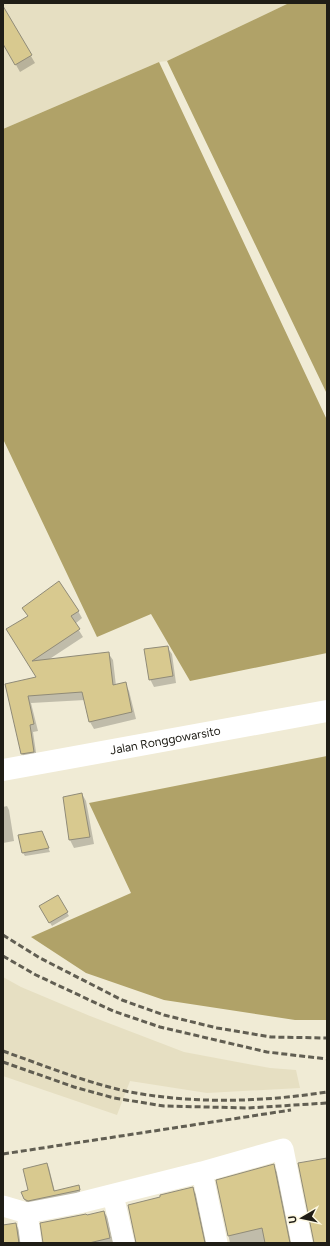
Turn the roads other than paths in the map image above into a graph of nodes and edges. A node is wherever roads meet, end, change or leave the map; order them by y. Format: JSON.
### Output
{"nodes":[{"id":1,"x":327,"y":711,"type":"edge"},
{"id":2,"x":3,"y":770,"type":"edge"},
{"id":3,"x":202,"y":1172,"type":"junction"},
{"id":4,"x":113,"y":1195,"type":"junction"},
{"id":5,"x":3,"y":1206,"type":"edge"},
{"id":6,"x":26,"y":1213,"type":"junction"},
{"id":7,"x":31,"y":1243,"type":"edge"},
{"id":8,"x":124,"y":1243,"type":"edge"},
{"id":9,"x":217,"y":1243,"type":"edge"},
{"id":10,"x":302,"y":1243,"type":"edge"}],
"edges":[{"from":1,"to":2,"type":"main road","name":"Jalan Ronggowarsito"},
{"from":3,"to":4,"type":"street"},
{"from":3,"to":9,"type":"street"},
{"from":3,"to":10,"type":"street"},
{"from":4,"to":6,"type":"street"},
{"from":4,"to":8,"type":"street"},
{"from":5,"to":6,"type":"street"},
{"from":6,"to":7,"type":"street"}]}
